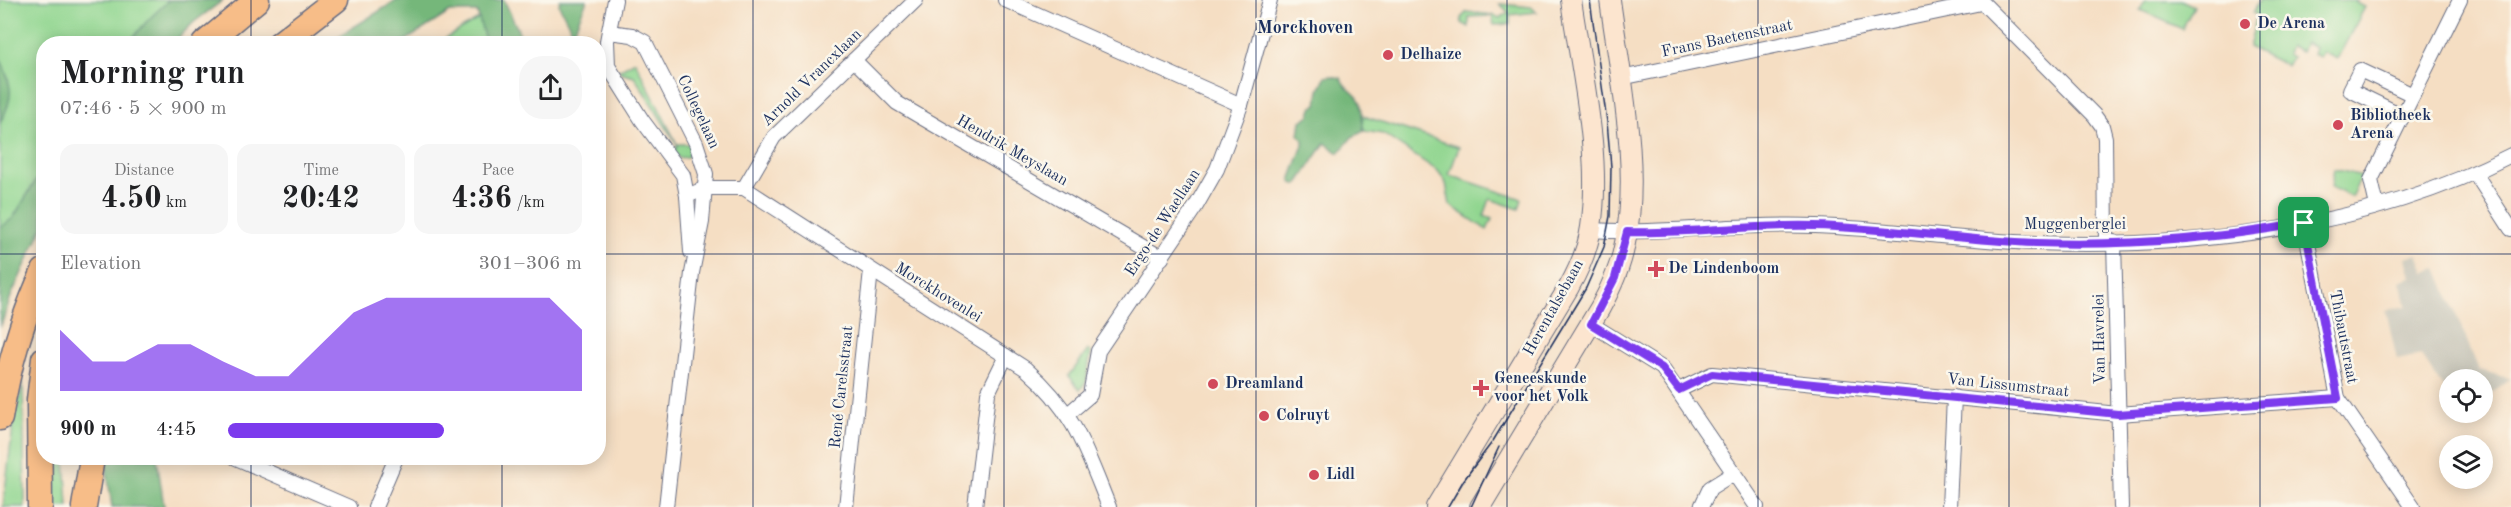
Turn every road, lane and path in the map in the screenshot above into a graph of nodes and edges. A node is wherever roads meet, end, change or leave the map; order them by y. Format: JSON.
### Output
{"nodes":[{"id":1,"x":257,"y":0,"type":"edge"},
{"id":2,"x":336,"y":0,"type":"edge"},
{"id":3,"x":615,"y":0,"type":"edge"},
{"id":4,"x":916,"y":0,"type":"edge"},
{"id":5,"x":1005,"y":0,"type":"edge"},
{"id":6,"x":1270,"y":0,"type":"edge"},
{"id":7,"x":1571,"y":0,"type":"edge"},
{"id":8,"x":1610,"y":0,"type":"edge"},
{"id":9,"x":2460,"y":0,"type":"edge"},
{"id":10,"x":1981,"y":1,"type":"edge"},
{"id":11,"x":609,"y":32,"type":"junction"},
{"id":12,"x":214,"y":36,"type":"edge"},
{"id":13,"x":289,"y":36,"type":"edge"},
{"id":14,"x":606,"y":48,"type":"edge"},
{"id":15,"x":854,"y":60,"type":"junction"},
{"id":16,"x":606,"y":71,"type":"edge"},
{"id":17,"x":1621,"y":78,"type":"junction"},
{"id":18,"x":2413,"y":95,"type":"junction"},
{"id":19,"x":1241,"y":105,"type":"junction"},
{"id":20,"x":2403,"y":116,"type":"junction"},
{"id":21,"x":2511,"y":155,"type":"edge"},
{"id":22,"x":2475,"y":173,"type":"junction"},
{"id":23,"x":706,"y":188,"type":"junction"},
{"id":24,"x":744,"y":188,"type":"junction"},
{"id":25,"x":687,"y":196,"type":"junction"},
{"id":26,"x":2377,"y":206,"type":"junction"},
{"id":27,"x":2304,"y":223,"type":"junction"},
{"id":28,"x":2511,"y":229,"type":"edge"},
{"id":29,"x":1591,"y":230,"type":"junction"},
{"id":30,"x":1627,"y":232,"type":"junction"},
{"id":31,"x":2110,"y":242,"type":"junction"},
{"id":32,"x":1162,"y":258,"type":"junction"},
{"id":33,"x":871,"y":270,"type":"junction"},
{"id":34,"x":692,"y":273,"type":"junction"},
{"id":35,"x":36,"y":287,"type":"edge"},
{"id":36,"x":1591,"y":324,"type":"junction"},
{"id":37,"x":1006,"y":356,"type":"junction"},
{"id":38,"x":1679,"y":390,"type":"junction"},
{"id":39,"x":1954,"y":397,"type":"junction"},
{"id":40,"x":2338,"y":398,"type":"junction"},
{"id":41,"x":1068,"y":414,"type":"junction"},
{"id":42,"x":2118,"y":414,"type":"junction"},
{"id":43,"x":0,"y":418,"type":"edge"},
{"id":44,"x":39,"y":465,"type":"edge"},
{"id":45,"x":91,"y":465,"type":"edge"},
{"id":46,"x":92,"y":465,"type":"edge"},
{"id":47,"x":252,"y":465,"type":"edge"},
{"id":48,"x":393,"y":465,"type":"edge"},
{"id":49,"x":1734,"y":473,"type":"junction"},
{"id":50,"x":39,"y":507,"type":"edge"},
{"id":51,"x":84,"y":507,"type":"edge"},
{"id":52,"x":97,"y":507,"type":"edge"},
{"id":53,"x":349,"y":507,"type":"edge"},
{"id":54,"x":375,"y":507,"type":"edge"},
{"id":55,"x":666,"y":507,"type":"edge"},
{"id":56,"x":846,"y":507,"type":"edge"},
{"id":57,"x":975,"y":507,"type":"edge"},
{"id":58,"x":1109,"y":507,"type":"edge"},
{"id":59,"x":1436,"y":507,"type":"edge"},
{"id":60,"x":1480,"y":507,"type":"edge"},
{"id":61,"x":1701,"y":507,"type":"edge"},
{"id":62,"x":1757,"y":507,"type":"edge"},
{"id":63,"x":1949,"y":507,"type":"edge"},
{"id":64,"x":2121,"y":507,"type":"edge"},
{"id":65,"x":2413,"y":507,"type":"edge"}],
"edges":[{"from":1,"to":12,"type":"highway"},
{"from":2,"to":13,"type":"highway"},
{"from":3,"to":11,"type":"street","name":"Collegelaan"},
{"from":4,"to":15,"type":"street","name":"Arnold Vrancxlaan"},
{"from":5,"to":19,"type":"street"},
{"from":6,"to":19,"type":"street","name":"Ergo-de Waellaan"},
{"from":7,"to":29,"type":"main road","name":"Herentalsebaan"},
{"from":8,"to":17,"type":"main road"},
{"from":9,"to":18,"type":"street"},
{"from":10,"to":17,"type":"street","name":"Frans Baetenstraat"},
{"from":10,"to":31,"type":"street","name":"Van Havrelei"},
{"from":11,"to":14,"type":"street","name":"Collegelaan"},
{"from":11,"to":23,"type":"street","name":"Collegelaan"},
{"from":15,"to":24,"type":"street","name":"Arnold Vrancxlaan"},
{"from":15,"to":32,"type":"street","name":"Hendrik Meyslaan"},
{"from":16,"to":25,"type":"street","name":"Collegelaan"},
{"from":17,"to":30,"type":"main road"},
{"from":18,"to":20,"type":"street"},
{"from":18,"to":20,"type":"street"},
{"from":19,"to":32,"type":"street","name":"Ergo-de Waellaan"},
{"from":20,"to":26,"type":"street"},
{"from":21,"to":22,"type":"street","name":"Muggenberglei"},
{"from":22,"to":26,"type":"street","name":"Muggenberglei"},
{"from":22,"to":28,"type":"street"},
{"from":23,"to":24,"type":"street"},
{"from":23,"to":25,"type":"street"},
{"from":23,"to":34,"type":"street","name":"Collegelaan"},
{"from":24,"to":33,"type":"street","name":"Morckhovenlei"},
{"from":25,"to":34,"type":"street","name":"Collegelaan"},
{"from":26,"to":27,"type":"street","name":"Muggenberglei"},
{"from":27,"to":31,"type":"street","name":"Muggenberglei"},
{"from":27,"to":40,"type":"street","name":"Thibautstraat"},
{"from":29,"to":30,"type":"street"},
{"from":29,"to":59,"type":"main road","name":"Herentalsebaan"},
{"from":30,"to":31,"type":"street","name":"Muggenberglei"},
{"from":30,"to":36,"type":"main road"},
{"from":31,"to":42,"type":"street","name":"Van Havrelei"},
{"from":32,"to":41,"type":"street","name":"Ergo-de Waellaan"},
{"from":33,"to":37,"type":"street","name":"Morckhovenlei"},
{"from":33,"to":56,"type":"street","name":"René Carelsstraat"},
{"from":34,"to":55,"type":"street","name":"Collegelaan"},
{"from":35,"to":43,"type":"highway"},
{"from":36,"to":38,"type":"street"},
{"from":36,"to":60,"type":"main road"},
{"from":37,"to":41,"type":"street","name":"Morckhovenlei"},
{"from":37,"to":57,"type":"street"},
{"from":38,"to":39,"type":"street","name":"Van Lissumstraat"},
{"from":38,"to":49,"type":"street"},
{"from":39,"to":42,"type":"street","name":"Van Lissumstraat"},
{"from":39,"to":63,"type":"street"},
{"from":40,"to":42,"type":"street","name":"Van Lissumstraat"},
{"from":40,"to":65,"type":"street","name":"Thibautstraat"},
{"from":41,"to":58,"type":"street","name":"Morckhovenlei"},
{"from":42,"to":64,"type":"street","name":"Van Havrelei"},
{"from":44,"to":50,"type":"highway"},
{"from":45,"to":51,"type":"highway"},
{"from":46,"to":52,"type":"highway"},
{"from":47,"to":53,"type":"street"},
{"from":48,"to":54,"type":"street"},
{"from":49,"to":61,"type":"street"},
{"from":49,"to":62,"type":"street"}]}
